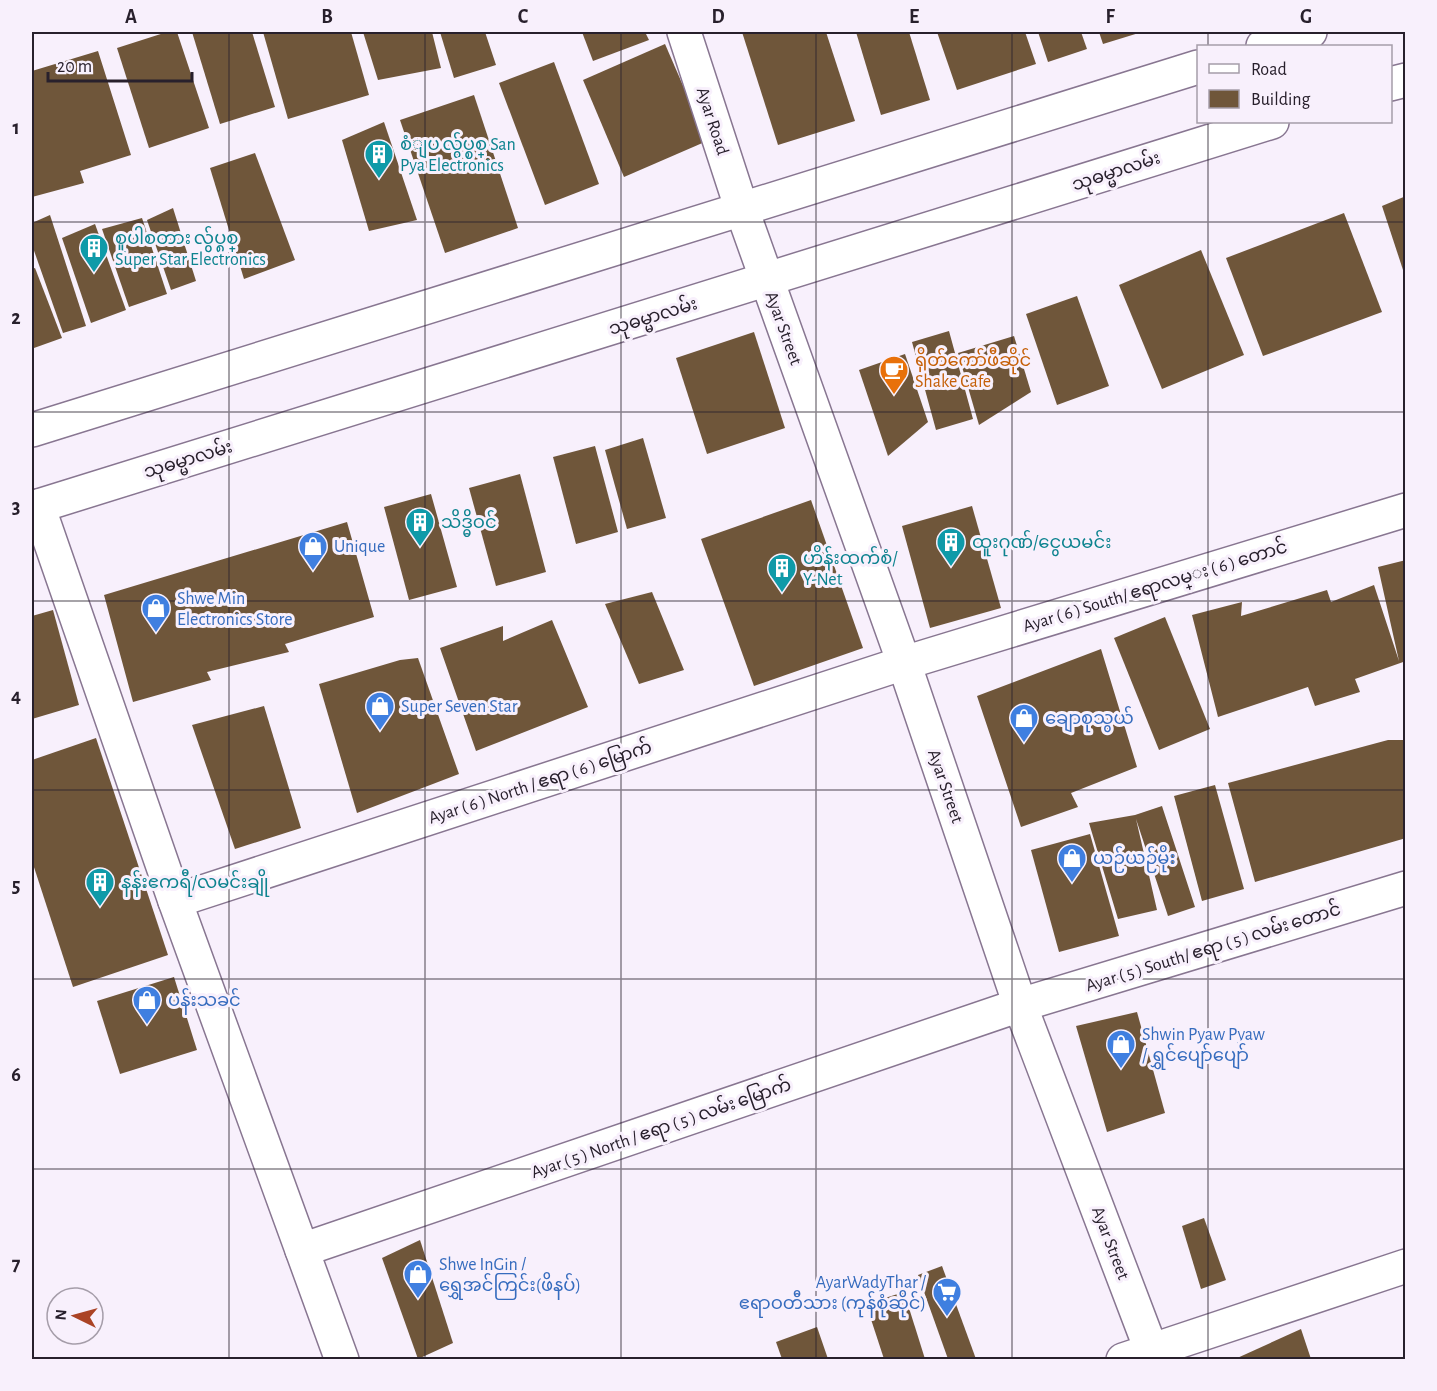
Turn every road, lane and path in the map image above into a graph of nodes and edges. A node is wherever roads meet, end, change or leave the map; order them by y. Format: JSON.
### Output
{"nodes":[{"id":1,"x":684,"y":32,"type":"edge"},
{"id":2,"x":1310,"y":32,"type":"edge"},
{"id":3,"x":1266,"y":45,"type":"edge"},
{"id":4,"x":1197,"y":67,"type":"edge"},
{"id":5,"x":1269,"y":123,"type":"edge"},
{"id":6,"x":742,"y":210,"type":"junction"},
{"id":7,"x":768,"y":281,"type":"junction"},
{"id":8,"x":32,"y":430,"type":"edge"},
{"id":9,"x":35,"y":507,"type":"edge"},
{"id":10,"x":1406,"y":510,"type":"edge"},
{"id":11,"x":904,"y":663,"type":"junction"},
{"id":12,"x":1406,"y":888,"type":"edge"},
{"id":13,"x":175,"y":901,"type":"junction"},
{"id":14,"x":1020,"y":1005,"type":"junction"},
{"id":15,"x":302,"y":1250,"type":"junction"},
{"id":16,"x":1406,"y":1266,"type":"edge"},
{"id":17,"x":1143,"y":1356,"type":"edge"},
{"id":18,"x":342,"y":1359,"type":"edge"}],
"edges":[{"from":1,"to":6,"type":"street","name":"Ayar Road"},
{"from":2,"to":3,"type":"street"},
{"from":4,"to":6,"type":"street"},
{"from":5,"to":7,"type":"street","name":"သုဓမ္မာလမ်း"},
{"from":6,"to":7,"type":"street","name":"Ayar Street"},
{"from":6,"to":8,"type":"street"},
{"from":7,"to":9,"type":"street","name":"သုဓမ္မာလမ်း"},
{"from":7,"to":11,"type":"street","name":"Ayar Street"},
{"from":9,"to":13,"type":"street"},
{"from":10,"to":11,"type":"street","name":"Ayar ( 6 ) South/ ဧရာလမ္း ( 6 ) တောင်"},
{"from":11,"to":13,"type":"street","name":"Ayar ( 6 ) North / ဧရာ ( 6 ) မြောက်"},
{"from":11,"to":14,"type":"street","name":"Ayar Street"},
{"from":12,"to":14,"type":"street","name":"Ayar ( 5 ) South/ ဧရာ ( 5 ) လမ်း တောင်"},
{"from":13,"to":15,"type":"street"},
{"from":14,"to":15,"type":"street","name":"Ayar ( 5 ) North / ဧရာ ( 5 ) လမ်း မြောက်"},
{"from":14,"to":17,"type":"street","name":"Ayar Street"},
{"from":15,"to":18,"type":"street"},
{"from":16,"to":17,"type":"street"}]}
